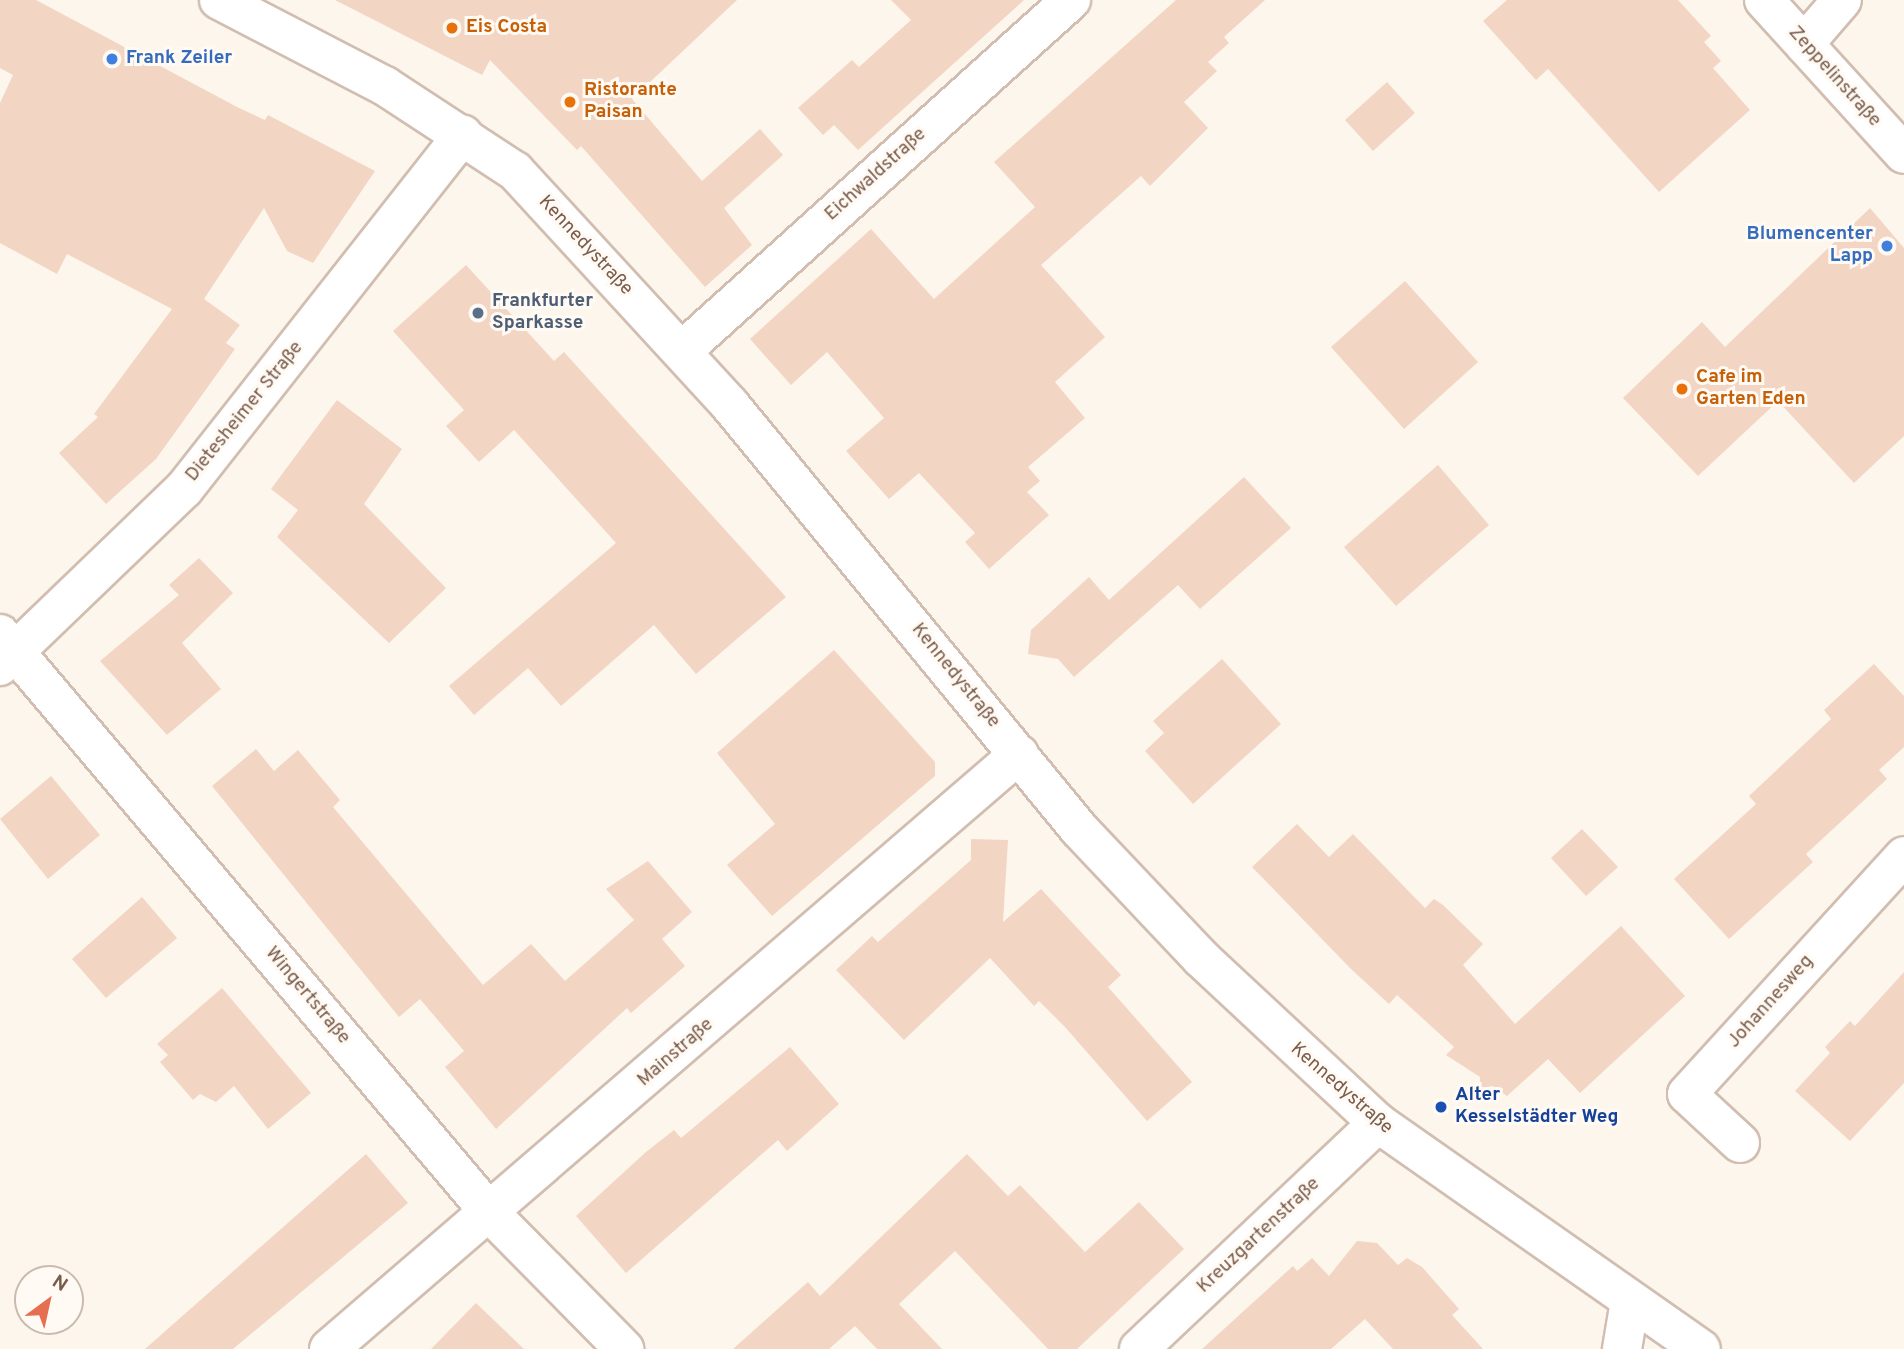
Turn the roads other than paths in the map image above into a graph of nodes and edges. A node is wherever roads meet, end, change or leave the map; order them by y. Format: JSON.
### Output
{"nodes":[{"id":1,"x":219,"y":0,"type":"edge"},
{"id":2,"x":1071,"y":0,"type":"edge"},
{"id":3,"x":1764,"y":0,"type":"edge"},
{"id":4,"x":1842,"y":0,"type":"edge"},
{"id":5,"x":1804,"y":44,"type":"junction"},
{"id":6,"x":463,"y":135,"type":"junction"},
{"id":7,"x":1904,"y":154,"type":"edge"},
{"id":8,"x":682,"y":351,"type":"junction"},
{"id":9,"x":5,"y":651,"type":"edge"},
{"id":10,"x":1019,"y":754,"type":"junction"},
{"id":11,"x":1904,"y":856,"type":"edge"},
{"id":12,"x":1378,"y":1123,"type":"junction"},
{"id":13,"x":1740,"y":1143,"type":"dead end"},
{"id":14,"x":491,"y":1214,"type":"junction"},
{"id":15,"x":1630,"y":1301,"type":"junction"},
{"id":16,"x":330,"y":1349,"type":"edge"},
{"id":17,"x":624,"y":1349,"type":"edge"},
{"id":18,"x":1139,"y":1349,"type":"edge"},
{"id":19,"x":1622,"y":1349,"type":"edge"},
{"id":20,"x":1702,"y":1349,"type":"edge"}],
"edges":[{"from":1,"to":6,"type":"street","name":"Kennedystraße"},
{"from":2,"to":8,"type":"street","name":"Eichwaldstraße"},
{"from":3,"to":5,"type":"street","name":"Zeppelinstraße"},
{"from":4,"to":5,"type":"street"},
{"from":5,"to":7,"type":"street","name":"Zeppelinstraße"},
{"from":6,"to":8,"type":"street","name":"Kennedystraße"},
{"from":6,"to":9,"type":"street","name":"Dietesheimer Straße"},
{"from":8,"to":10,"type":"street","name":"Kennedystraße"},
{"from":9,"to":14,"type":"street","name":"Wingertstraße"},
{"from":10,"to":12,"type":"street","name":"Kennedystraße"},
{"from":10,"to":14,"type":"street","name":"Mainstraße"},
{"from":11,"to":13,"type":"street","name":"Johannesweg"},
{"from":12,"to":15,"type":"street","name":"Kennedystraße"},
{"from":12,"to":18,"type":"street","name":"Kreuzgartenstraße"},
{"from":14,"to":16,"type":"street","name":"Mainstraße"},
{"from":14,"to":17,"type":"street","name":"Wingertstraße"},
{"from":15,"to":19,"type":"street"},
{"from":15,"to":20,"type":"street","name":"Kennedystraße"}]}
